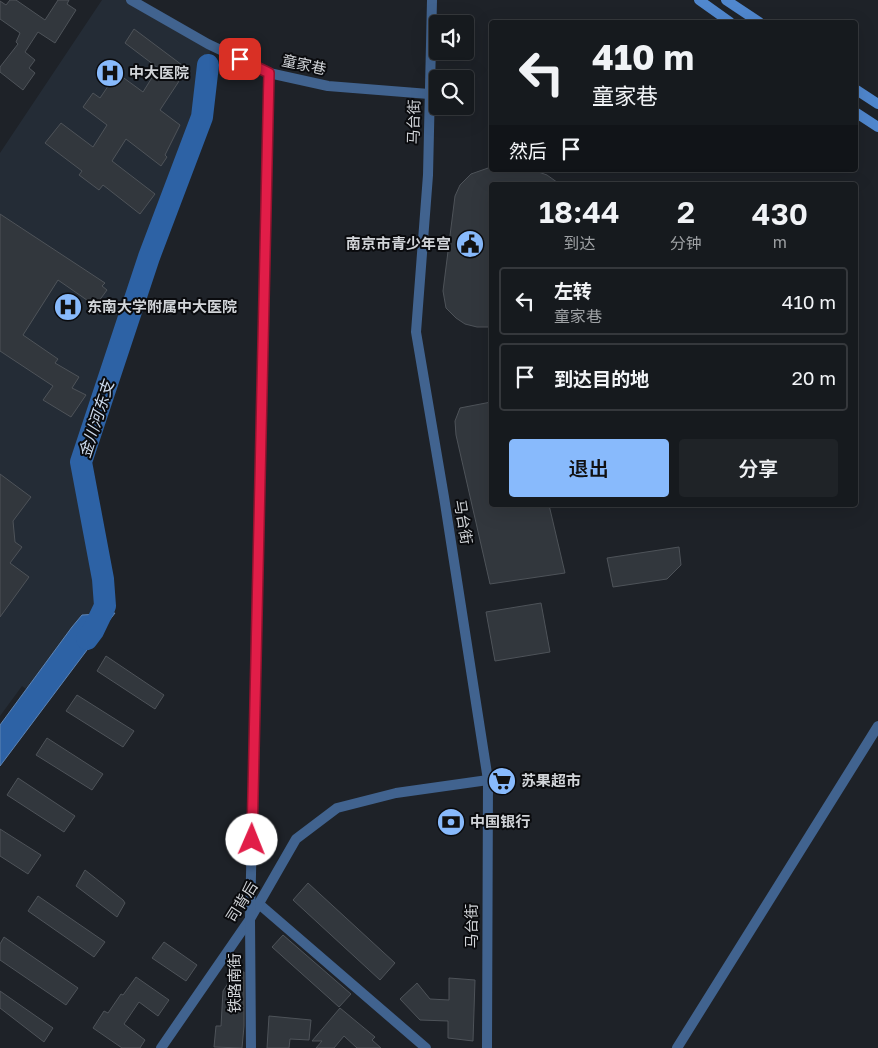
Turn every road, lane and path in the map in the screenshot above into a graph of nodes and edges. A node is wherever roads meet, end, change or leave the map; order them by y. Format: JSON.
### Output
{"nodes":[{"id":1,"x":131,"y":0,"type":"edge"},
{"id":2,"x":432,"y":0,"type":"edge"},
{"id":3,"x":699,"y":0,"type":"edge"},
{"id":4,"x":726,"y":0,"type":"edge"},
{"id":5,"x":727,"y":20,"type":"edge"},
{"id":6,"x":756,"y":20,"type":"edge"},
{"id":7,"x":431,"y":70,"type":"edge"},
{"id":8,"x":269,"y":73,"type":"junction"},
{"id":9,"x":858,"y":90,"type":"edge"},
{"id":10,"x":429,"y":94,"type":"edge"},
{"id":11,"x":878,"y":104,"type":"edge"},
{"id":12,"x":858,"y":114,"type":"edge"},
{"id":13,"x":429,"y":115,"type":"edge"},
{"id":14,"x":878,"y":127,"type":"edge"},
{"id":15,"x":878,"y":726,"type":"edge"},
{"id":16,"x":488,"y":780,"type":"junction"},
{"id":17,"x":259,"y":904,"type":"junction"},
{"id":18,"x":250,"y":919,"type":"junction"},
{"id":19,"x":161,"y":1048,"type":"edge"},
{"id":20,"x":251,"y":1048,"type":"edge"},
{"id":21,"x":426,"y":1048,"type":"edge"},
{"id":22,"x":487,"y":1048,"type":"edge"},
{"id":23,"x":677,"y":1048,"type":"edge"}],
"edges":[{"from":1,"to":8,"type":"street","name":"童家巷"},
{"from":2,"to":7,"type":"street","name":"马台街"},
{"from":3,"to":5,"type":"main road"},
{"from":4,"to":6,"type":"main road"},
{"from":8,"to":10,"type":"street","name":"童家巷"},
{"from":8,"to":18,"type":"street","name":"铁路南街"},
{"from":9,"to":11,"type":"main road"},
{"from":12,"to":14,"type":"main road"},
{"from":13,"to":16,"type":"street","name":"马台街"},
{"from":15,"to":23,"type":"street"},
{"from":16,"to":17,"type":"street","name":"司背后"},
{"from":16,"to":22,"type":"street","name":"马台街"},
{"from":17,"to":18,"type":"street","name":"司背后"},
{"from":17,"to":21,"type":"street"},
{"from":18,"to":19,"type":"street","name":"司背后"},
{"from":18,"to":20,"type":"street","name":"铁路南街"}]}
